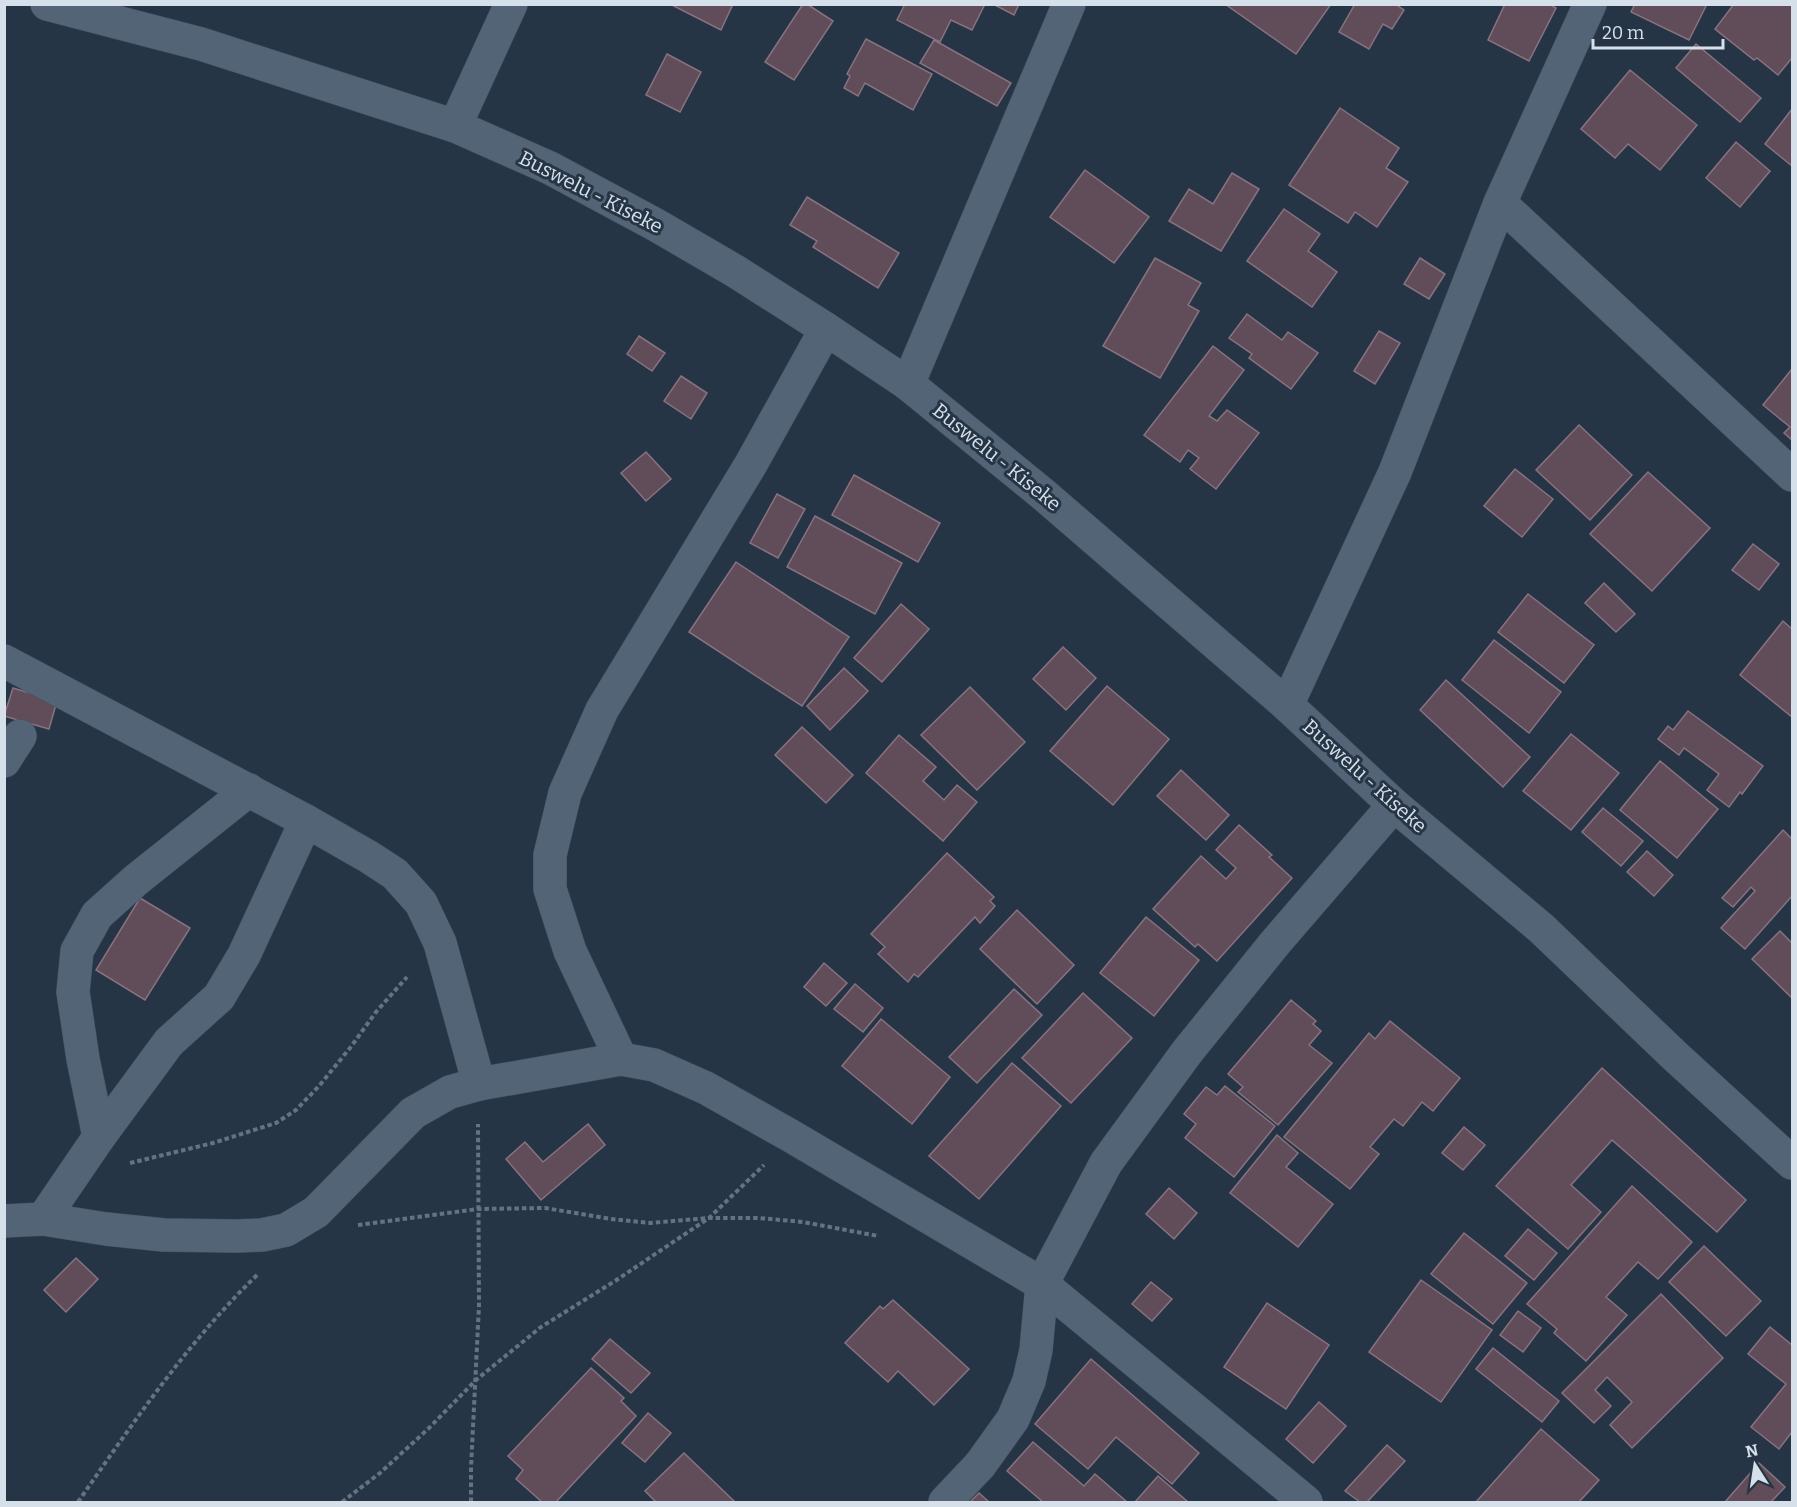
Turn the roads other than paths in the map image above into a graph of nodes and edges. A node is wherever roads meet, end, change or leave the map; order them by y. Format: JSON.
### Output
{"nodes":[{"id":1,"x":47,"y":4,"type":"edge"},
{"id":2,"x":511,"y":4,"type":"edge"},
{"id":3,"x":1069,"y":4,"type":"edge"},
{"id":4,"x":1590,"y":4,"type":"edge"},
{"id":5,"x":455,"y":126,"type":"junction"},
{"id":6,"x":1500,"y":203,"type":"junction"},
{"id":7,"x":826,"y":329,"type":"junction"},
{"id":8,"x":908,"y":384,"type":"junction"},
{"id":9,"x":1792,"y":475,"type":"edge"},
{"id":10,"x":4,"y":661,"type":"edge"},
{"id":11,"x":1287,"y":705,"type":"junction"},
{"id":12,"x":249,"y":790,"type":"junction"},
{"id":13,"x":1394,"y":805,"type":"junction"},
{"id":14,"x":306,"y":821,"type":"junction"},
{"id":15,"x":621,"y":1059,"type":"junction"},
{"id":16,"x":478,"y":1084,"type":"junction"},
{"id":17,"x":99,"y":1137,"type":"junction"},
{"id":18,"x":1792,"y":1163,"type":"edge"},
{"id":19,"x":43,"y":1219,"type":"junction"},
{"id":20,"x":4,"y":1221,"type":"edge"},
{"id":21,"x":1042,"y":1284,"type":"junction"},
{"id":22,"x":945,"y":1503,"type":"edge"},
{"id":23,"x":1306,"y":1503,"type":"edge"}],
"edges":[{"from":1,"to":5,"type":"street","name":"Buswelu - Kiseke"},
{"from":2,"to":5,"type":"street"},
{"from":3,"to":8,"type":"street"},
{"from":4,"to":6,"type":"street"},
{"from":5,"to":7,"type":"street","name":"Buswelu - Kiseke"},
{"from":6,"to":9,"type":"street"},
{"from":6,"to":11,"type":"street"},
{"from":7,"to":8,"type":"street","name":"Buswelu - Kiseke"},
{"from":7,"to":15,"type":"street"},
{"from":8,"to":11,"type":"street","name":"Buswelu - Kiseke"},
{"from":10,"to":12,"type":"street"},
{"from":11,"to":13,"type":"street","name":"Buswelu - Kiseke"},
{"from":12,"to":14,"type":"street"},
{"from":12,"to":17,"type":"street"},
{"from":13,"to":18,"type":"street","name":"Buswelu - Kiseke"},
{"from":13,"to":21,"type":"street"},
{"from":14,"to":16,"type":"street"},
{"from":14,"to":17,"type":"street"},
{"from":15,"to":16,"type":"street"},
{"from":15,"to":21,"type":"street"},
{"from":16,"to":19,"type":"street"},
{"from":17,"to":19,"type":"street"},
{"from":19,"to":20,"type":"street"},
{"from":21,"to":22,"type":"street"},
{"from":21,"to":23,"type":"street"}]}
